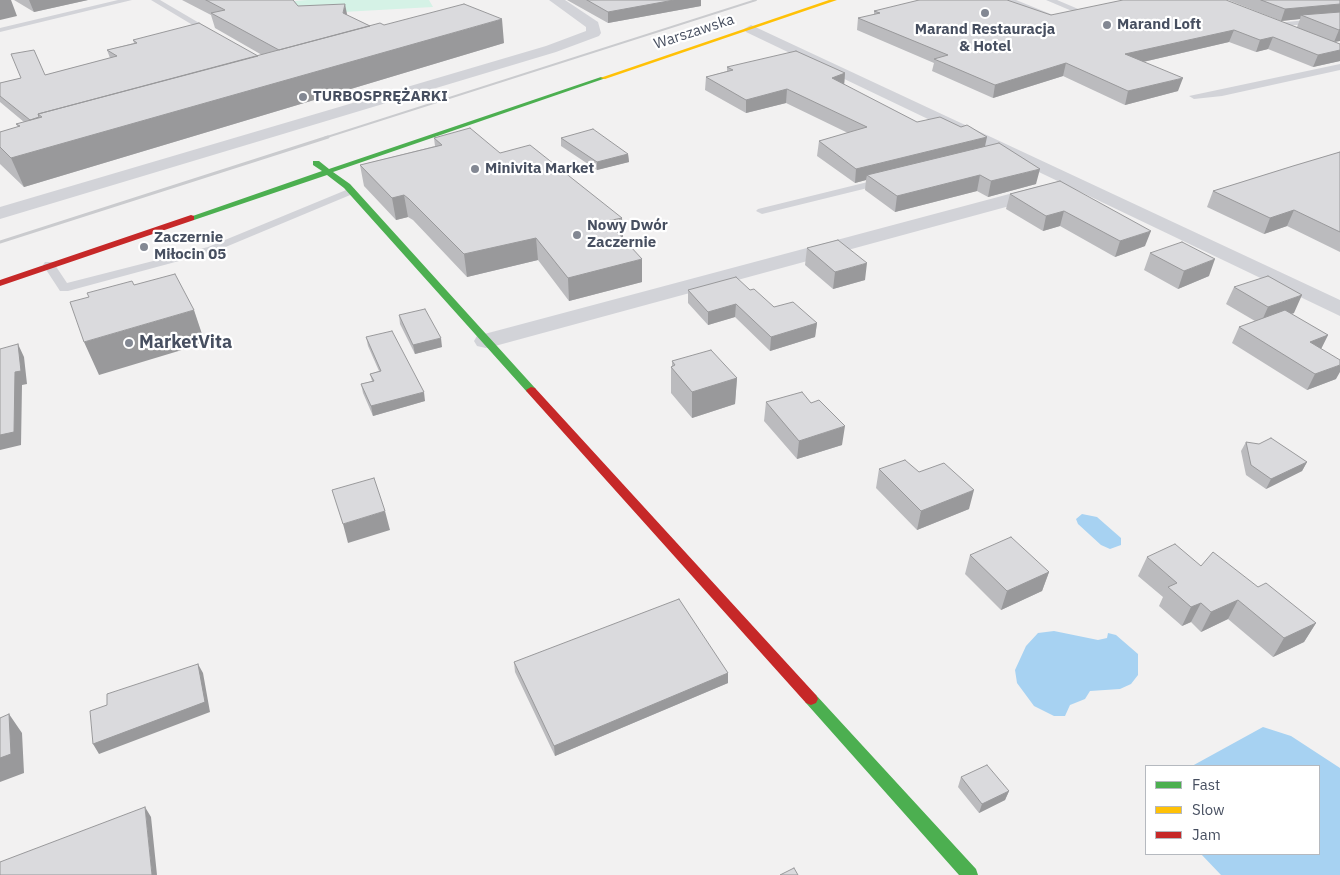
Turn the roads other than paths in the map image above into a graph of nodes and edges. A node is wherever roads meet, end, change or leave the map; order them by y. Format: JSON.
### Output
{"nodes":[{"id":1,"x":128,"y":0,"type":"edge"},
{"id":2,"x":154,"y":0,"type":"edge"},
{"id":3,"x":556,"y":0,"type":"edge"},
{"id":4,"x":806,"y":0,"type":"edge"},
{"id":5,"x":834,"y":0,"type":"edge"},
{"id":6,"x":1009,"y":0,"type":"edge"},
{"id":7,"x":1050,"y":0,"type":"edge"},
{"id":8,"x":1340,"y":19,"type":"edge"},
{"id":9,"x":1270,"y":23,"type":"joint"},
{"id":10,"x":0,"y":30,"type":"edge"},
{"id":11,"x":750,"y":30,"type":"junction"},
{"id":12,"x":1301,"y":35,"type":"edge"},
{"id":13,"x":223,"y":39,"type":"edge"},
{"id":14,"x":648,"y":58,"type":"junction"},
{"id":15,"x":1340,"y":67,"type":"edge"},
{"id":16,"x":1194,"y":96,"type":"dead end"},
{"id":17,"x":1008,"y":150,"type":"junction"},
{"id":18,"x":989,"y":155,"type":"edge"},
{"id":19,"x":329,"y":172,"type":"junction"},
{"id":20,"x":894,"y":178,"type":"edge"},
{"id":21,"x":1076,"y":182,"type":"junction"},
{"id":22,"x":351,"y":187,"type":"junction"},
{"id":23,"x":762,"y":211,"type":"dead end"},
{"id":24,"x":0,"y":213,"type":"edge"},
{"id":25,"x":49,"y":266,"type":"junction"},
{"id":26,"x":0,"y":283,"type":"edge"},
{"id":27,"x":1340,"y":309,"type":"edge"},
{"id":28,"x":486,"y":341,"type":"junction"},
{"id":29,"x":970,"y":875,"type":"edge"}],
"edges":[{"from":1,"to":10,"type":"lane"},
{"from":2,"to":13,"type":"lane"},
{"from":3,"to":24,"type":"street"},
{"from":4,"to":14,"type":"main road","name":"Warszawska"},
{"from":5,"to":11,"type":"main road","name":"Warszawska"},
{"from":6,"to":7,"type":"lane"},
{"from":8,"to":9,"type":"lane"},
{"from":9,"to":12,"type":"street"},
{"from":11,"to":14,"type":"main road","name":"Warszawska"},
{"from":11,"to":17,"type":"street"},
{"from":14,"to":19,"type":"main road"},
{"from":14,"to":19,"type":"main road"},
{"from":15,"to":16,"type":"lane"},
{"from":17,"to":18,"type":"lane"},
{"from":17,"to":21,"type":"street"},
{"from":19,"to":22,"type":"main road"},
{"from":19,"to":25,"type":"main road"},
{"from":20,"to":23,"type":"lane"},
{"from":21,"to":27,"type":"street"},
{"from":21,"to":28,"type":"street"},
{"from":22,"to":25,"type":"lane"},
{"from":22,"to":28,"type":"main road"},
{"from":25,"to":26,"type":"main road"},
{"from":28,"to":29,"type":"main road"}]}
